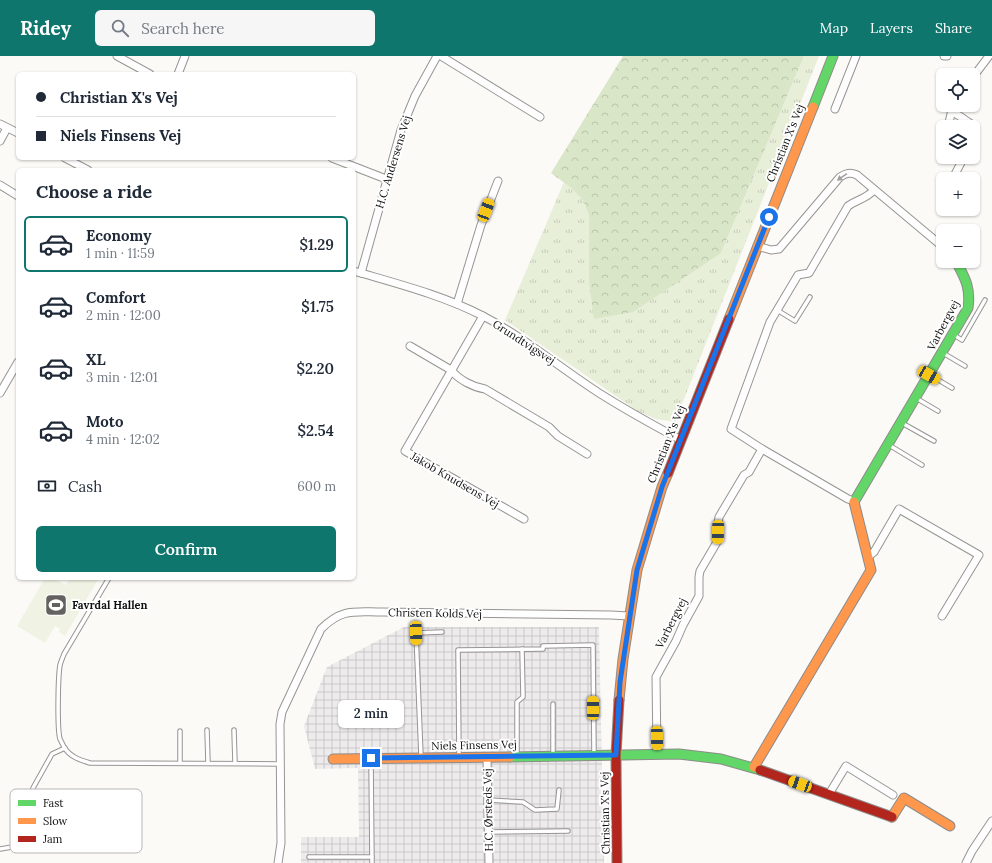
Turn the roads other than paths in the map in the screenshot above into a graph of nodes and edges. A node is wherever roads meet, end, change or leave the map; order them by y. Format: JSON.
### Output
{"nodes":[{"id":1,"x":117,"y":56,"type":"edge"},
{"id":2,"x":185,"y":56,"type":"edge"},
{"id":3,"x":437,"y":56,"type":"edge"},
{"id":4,"x":441,"y":56,"type":"edge"},
{"id":5,"x":833,"y":56,"type":"edge"},
{"id":6,"x":856,"y":56,"type":"edge"},
{"id":7,"x":989,"y":56,"type":"edge"},
{"id":8,"x":980,"y":68,"type":"edge"},
{"id":9,"x":146,"y":72,"type":"edge"},
{"id":10,"x":179,"y":72,"type":"edge"},
{"id":11,"x":835,"y":109,"type":"dead end"},
{"id":12,"x":958,"y":112,"type":"edge"},
{"id":13,"x":540,"y":117,"type":"dead end"},
{"id":14,"x":967,"y":120,"type":"edge"},
{"id":15,"x":0,"y":124,"type":"edge"},
{"id":16,"x":7,"y":128,"type":"junction"},
{"id":17,"x":16,"y":133,"type":"edge"},
{"id":18,"x":0,"y":141,"type":"edge"},
{"id":19,"x":69,"y":160,"type":"edge"},
{"id":20,"x":337,"y":160,"type":"edge"},
{"id":21,"x":84,"y":168,"type":"edge"},
{"id":22,"x":386,"y":179,"type":"junction"},
{"id":23,"x":498,"y":181,"type":"dead end"},
{"id":24,"x":0,"y":185,"type":"edge"},
{"id":25,"x":874,"y":190,"type":"junction"},
{"id":26,"x":16,"y":195,"type":"edge"},
{"id":27,"x":936,"y":241,"type":"edge"},
{"id":28,"x":757,"y":246,"type":"junction"},
{"id":29,"x":960,"y":268,"type":"edge"},
{"id":30,"x":357,"y":272,"type":"edge"},
{"id":31,"x":810,"y":297,"type":"dead end"},
{"id":32,"x":985,"y":300,"type":"dead end"},
{"id":33,"x":457,"y":304,"type":"junction"},
{"id":34,"x":777,"y":310,"type":"junction"},
{"id":35,"x":483,"y":316,"type":"junction"},
{"id":36,"x":953,"y":335,"type":"junction"},
{"id":37,"x":410,"y":346,"type":"dead end"},
{"id":38,"x":942,"y":352,"type":"junction"},
{"id":39,"x":16,"y":365,"type":"edge"},
{"id":40,"x":965,"y":366,"type":"dead end"},
{"id":41,"x":451,"y":370,"type":"junction"},
{"id":42,"x":929,"y":375,"type":"junction"},
{"id":43,"x":952,"y":388,"type":"dead end"},
{"id":44,"x":0,"y":393,"type":"edge"},
{"id":45,"x":915,"y":397,"type":"junction"},
{"id":46,"x":938,"y":411,"type":"dead end"},
{"id":47,"x":901,"y":422,"type":"junction"},
{"id":48,"x":681,"y":440,"type":"junction"},
{"id":49,"x":934,"y":442,"type":"dead end"},
{"id":50,"x":888,"y":444,"type":"junction"},
{"id":51,"x":762,"y":449,"type":"junction"},
{"id":52,"x":587,"y":454,"type":"dead end"},
{"id":53,"x":922,"y":465,"type":"dead end"},
{"id":54,"x":854,"y":501,"type":"junction"},
{"id":55,"x":524,"y":519,"type":"dead end"},
{"id":56,"x":868,"y":556,"type":"junction"},
{"id":57,"x":108,"y":580,"type":"edge"},
{"id":58,"x":629,"y":616,"type":"junction"},
{"id":59,"x":942,"y":616,"type":"dead end"},
{"id":60,"x":442,"y":632,"type":"dead end"},
{"id":61,"x":522,"y":649,"type":"junction"},
{"id":62,"x":553,"y":704,"type":"dead end"},
{"id":63,"x":207,"y":730,"type":"dead end"},
{"id":64,"x":234,"y":730,"type":"dead end"},
{"id":65,"x":180,"y":731,"type":"dead end"},
{"id":66,"x":65,"y":748,"type":"junction"},
{"id":67,"x":657,"y":753,"type":"junction"},
{"id":68,"x":594,"y":755,"type":"junction"},
{"id":69,"x":616,"y":755,"type":"junction"},
{"id":70,"x":553,"y":756,"type":"junction"},
{"id":71,"x":487,"y":757,"type":"junction"},
{"id":72,"x":518,"y":757,"type":"junction"},
{"id":73,"x":333,"y":758,"type":"dead end"},
{"id":74,"x":371,"y":758,"type":"junction"},
{"id":75,"x":421,"y":758,"type":"junction"},
{"id":76,"x":459,"y":758,"type":"junction"},
{"id":77,"x":180,"y":763,"type":"junction"},
{"id":78,"x":208,"y":763,"type":"junction"},
{"id":79,"x":234,"y":763,"type":"junction"},
{"id":80,"x":280,"y":764,"type":"junction"},
{"id":81,"x":754,"y":767,"type":"junction"},
{"id":82,"x":34,"y":789,"type":"edge"},
{"id":83,"x":559,"y":790,"type":"dead end"},
{"id":84,"x":829,"y":794,"type":"junction"},
{"id":85,"x":893,"y":795,"type":"dead end"},
{"id":86,"x":488,"y":800,"type":"junction"},
{"id":87,"x":992,"y":821,"type":"edge"},
{"id":88,"x":950,"y":826,"type":"dead end"},
{"id":89,"x":568,"y":831,"type":"dead end"},
{"id":90,"x":488,"y":832,"type":"junction"},
{"id":91,"x":10,"y":847,"type":"edge"},
{"id":92,"x":0,"y":849,"type":"edge"},
{"id":93,"x":309,"y":857,"type":"dead end"},
{"id":94,"x":372,"y":857,"type":"junction"},
{"id":95,"x":278,"y":863,"type":"edge"},
{"id":96,"x":372,"y":863,"type":"edge"},
{"id":97,"x":489,"y":863,"type":"edge"},
{"id":98,"x":617,"y":863,"type":"edge"},
{"id":99,"x":966,"y":863,"type":"edge"}],
"edges":[{"from":1,"to":9,"type":"street"},
{"from":2,"to":10,"type":"street"},
{"from":3,"to":22,"type":"street","name":"H.C. Andersens Vej"},
{"from":4,"to":13,"type":"street"},
{"from":5,"to":28,"type":"street","name":"Christian X's Vej"},
{"from":6,"to":11,"type":"street"},
{"from":7,"to":8,"type":"street"},
{"from":12,"to":14,"type":"street"},
{"from":15,"to":16,"type":"street"},
{"from":16,"to":17,"type":"street"},
{"from":16,"to":18,"type":"street"},
{"from":19,"to":21,"type":"street"},
{"from":20,"to":22,"type":"street"},
{"from":22,"to":30,"type":"street","name":"H.C. Andersens Vej"},
{"from":23,"to":33,"type":"street"},
{"from":24,"to":26,"type":"street"},
{"from":25,"to":27,"type":"street"},
{"from":25,"to":28,"type":"street","one_way":true},
{"from":25,"to":34,"type":"street"},
{"from":28,"to":48,"type":"street","name":"Christian X's Vej"},
{"from":29,"to":36,"type":"street","name":"Varbergvej"},
{"from":30,"to":33,"type":"street","name":"Grundtvigsvej"},
{"from":31,"to":34,"type":"lane"},
{"from":32,"to":36,"type":"lane"},
{"from":33,"to":35,"type":"street","name":"Grundtvigsvej"},
{"from":34,"to":51,"type":"street"},
{"from":35,"to":41,"type":"street","name":"Jakob Knudsens Vej"},
{"from":35,"to":48,"type":"street","name":"Grundtvigsvej"},
{"from":36,"to":38,"type":"street","name":"Varbergvej"},
{"from":37,"to":41,"type":"street"},
{"from":38,"to":40,"type":"lane"},
{"from":38,"to":42,"type":"street","name":"Varbergvej"},
{"from":39,"to":44,"type":"street"},
{"from":41,"to":52,"type":"street"},
{"from":41,"to":55,"type":"street","name":"Jakob Knudsens Vej"},
{"from":42,"to":43,"type":"lane"},
{"from":42,"to":45,"type":"street","name":"Varbergvej"},
{"from":45,"to":46,"type":"lane"},
{"from":45,"to":47,"type":"street","name":"Varbergvej"},
{"from":47,"to":49,"type":"lane"},
{"from":47,"to":50,"type":"street","name":"Varbergvej"},
{"from":48,"to":58,"type":"street","name":"Christian X's Vej"},
{"from":50,"to":53,"type":"lane"},
{"from":50,"to":54,"type":"street","name":"Varbergvej"},
{"from":51,"to":54,"type":"street"},
{"from":51,"to":67,"type":"street","name":"Varbergvej"},
{"from":54,"to":56,"type":"street"},
{"from":56,"to":59,"type":"street"},
{"from":56,"to":81,"type":"street"},
{"from":57,"to":66,"type":"lane"},
{"from":58,"to":69,"type":"street","name":"Christian X's Vej"},
{"from":58,"to":80,"type":"street","name":"Christen Kolds Vej"},
{"from":60,"to":75,"type":"lane"},
{"from":61,"to":68,"type":"lane"},
{"from":61,"to":72,"type":"lane"},
{"from":61,"to":76,"type":"lane"},
{"from":62,"to":70,"type":"lane"},
{"from":63,"to":78,"type":"lane"},
{"from":64,"to":79,"type":"lane"},
{"from":65,"to":77,"type":"lane"},
{"from":66,"to":77,"type":"lane"},
{"from":66,"to":82,"type":"lane"},
{"from":67,"to":69,"type":"street"},
{"from":67,"to":81,"type":"street"},
{"from":68,"to":69,"type":"street","name":"Niels Finsens Vej"},
{"from":68,"to":70,"type":"street","name":"Niels Finsens Vej"},
{"from":69,"to":98,"type":"street","name":"Christian X's Vej"},
{"from":70,"to":72,"type":"street","name":"Niels Finsens Vej"},
{"from":71,"to":72,"type":"street","name":"Niels Finsens Vej"},
{"from":71,"to":76,"type":"street","name":"Niels Finsens Vej"},
{"from":71,"to":86,"type":"street","name":"H.C. Ørsteds Vej"},
{"from":73,"to":74,"type":"street","name":"Niels Finsens Vej"},
{"from":74,"to":75,"type":"street","name":"Niels Finsens Vej"},
{"from":74,"to":94,"type":"lane"},
{"from":75,"to":76,"type":"street","name":"Niels Finsens Vej"},
{"from":77,"to":78,"type":"lane"},
{"from":78,"to":79,"type":"lane"},
{"from":79,"to":80,"type":"lane"},
{"from":80,"to":95,"type":"street","name":"Christen Kolds Vej"},
{"from":81,"to":84,"type":"street"},
{"from":83,"to":86,"type":"lane"},
{"from":84,"to":85,"type":"street"},
{"from":84,"to":88,"type":"street"},
{"from":86,"to":90,"type":"street","name":"H.C. Ørsteds Vej"},
{"from":87,"to":99,"type":"street"},
{"from":89,"to":90,"type":"lane"},
{"from":90,"to":97,"type":"street","name":"H.C. Ørsteds Vej"},
{"from":91,"to":92,"type":"lane"},
{"from":93,"to":94,"type":"lane"},
{"from":94,"to":96,"type":"lane"}]}
